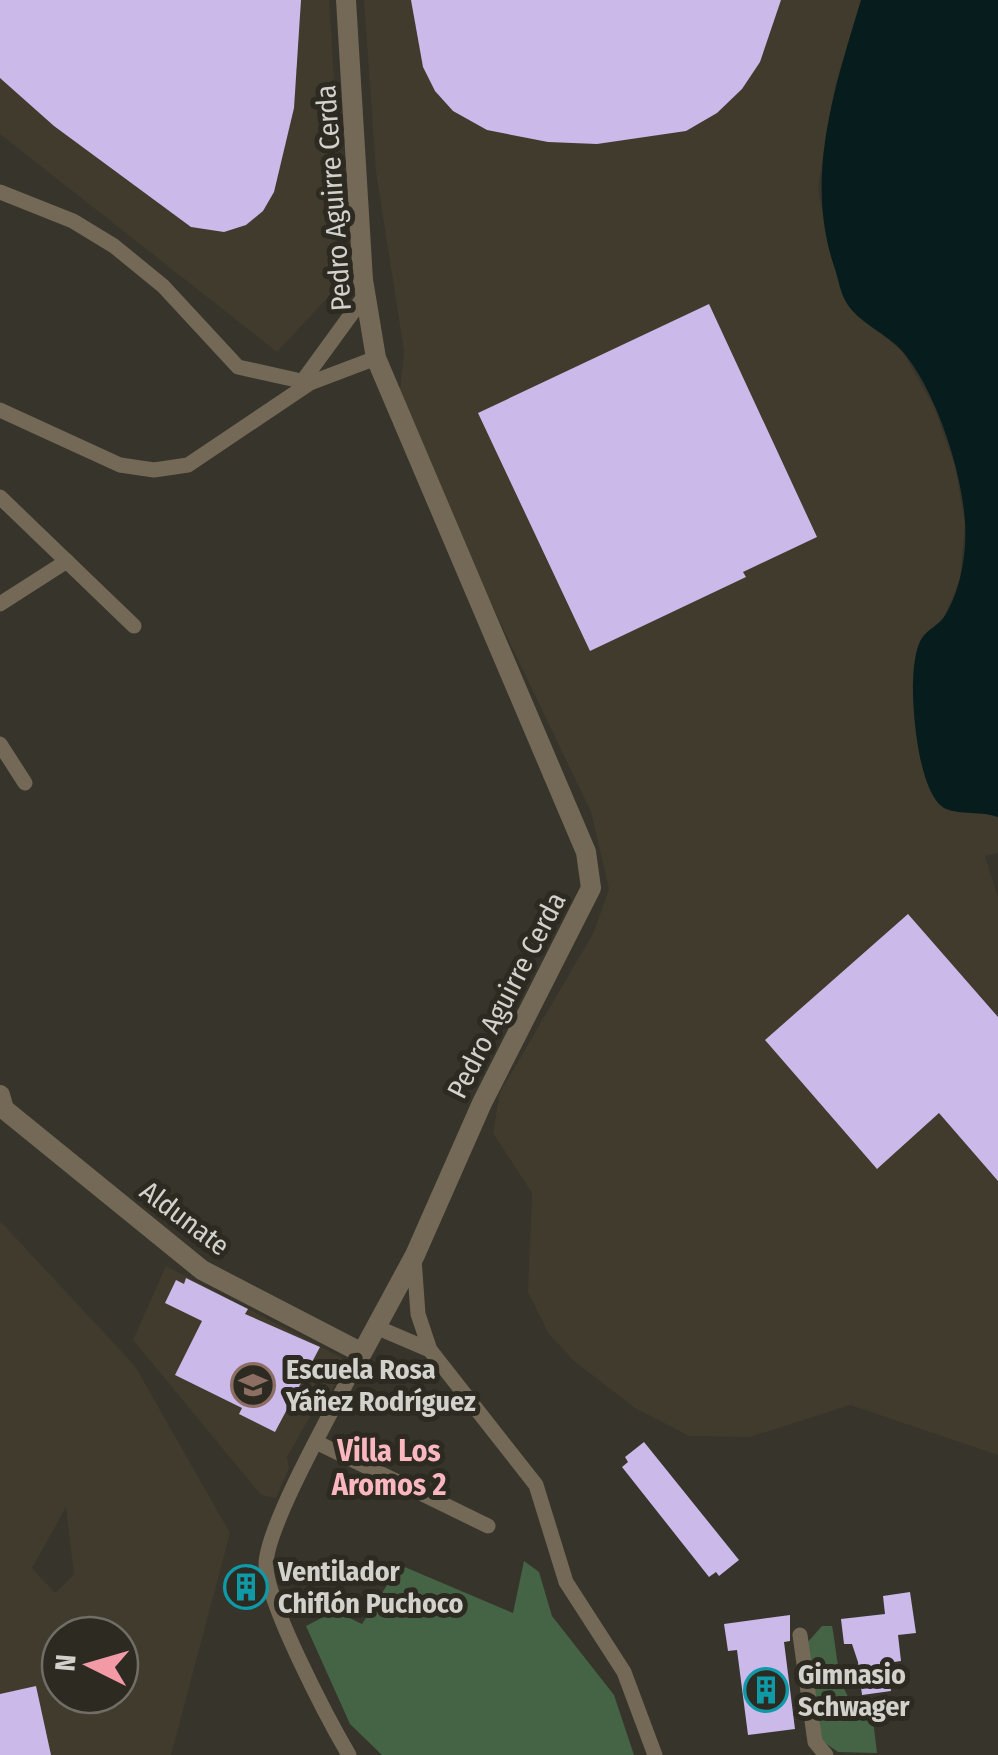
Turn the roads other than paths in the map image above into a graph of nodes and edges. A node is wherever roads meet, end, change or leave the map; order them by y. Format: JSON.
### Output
{"nodes":[{"id":1,"x":346,"y":0,"type":"edge"},
{"id":2,"x":0,"y":192,"type":"edge"},
{"id":3,"x":366,"y":294,"type":"junction"},
{"id":4,"x":376,"y":358,"type":"junction"},
{"id":5,"x":306,"y":382,"type":"junction"},
{"id":6,"x":0,"y":410,"type":"edge"},
{"id":7,"x":0,"y":497,"type":"edge"},
{"id":8,"x":67,"y":561,"type":"junction"},
{"id":9,"x":0,"y":604,"type":"edge"},
{"id":10,"x":134,"y":626,"type":"dead end"},
{"id":11,"x":0,"y":744,"type":"edge"},
{"id":12,"x":25,"y":783,"type":"dead end"},
{"id":13,"x":1,"y":1103,"type":"edge"},
{"id":14,"x":414,"y":1255,"type":"junction"},
{"id":15,"x":376,"y":1327,"type":"junction"},
{"id":16,"x":430,"y":1350,"type":"junction"},
{"id":17,"x":362,"y":1353,"type":"junction"},
{"id":18,"x":318,"y":1442,"type":"junction"},
{"id":19,"x":488,"y":1526,"type":"dead end"},
{"id":20,"x":800,"y":1635,"type":"dead end"},
{"id":21,"x":350,"y":1755,"type":"edge"},
{"id":22,"x":655,"y":1755,"type":"edge"},
{"id":23,"x":826,"y":1755,"type":"edge"}],
"edges":[{"from":1,"to":3,"type":"street","name":"Pedro Aguirre Cerda"},
{"from":2,"to":5,"type":"street"},
{"from":3,"to":4,"type":"street","name":"Pedro Aguirre Cerda"},
{"from":3,"to":5,"type":"street"},
{"from":4,"to":5,"type":"street"},
{"from":4,"to":14,"type":"street","name":"Pedro Aguirre Cerda"},
{"from":5,"to":6,"type":"street"},
{"from":7,"to":8,"type":"street"},
{"from":8,"to":9,"type":"street"},
{"from":8,"to":10,"type":"street"},
{"from":11,"to":12,"type":"street"},
{"from":13,"to":17,"type":"street","name":"Aldunate"},
{"from":14,"to":15,"type":"street","name":"Pedro Aguirre Cerda"},
{"from":14,"to":16,"type":"street"},
{"from":15,"to":16,"type":"street"},
{"from":15,"to":17,"type":"street","name":"Pedro Aguirre Cerda"},
{"from":16,"to":22,"type":"street"},
{"from":17,"to":18,"type":"street","name":"Pedro Aguirre Cerda"},
{"from":18,"to":19,"type":"street"},
{"from":18,"to":21,"type":"street","name":"Pedro Aguirre Cerda"},
{"from":20,"to":23,"type":"street"}]}
